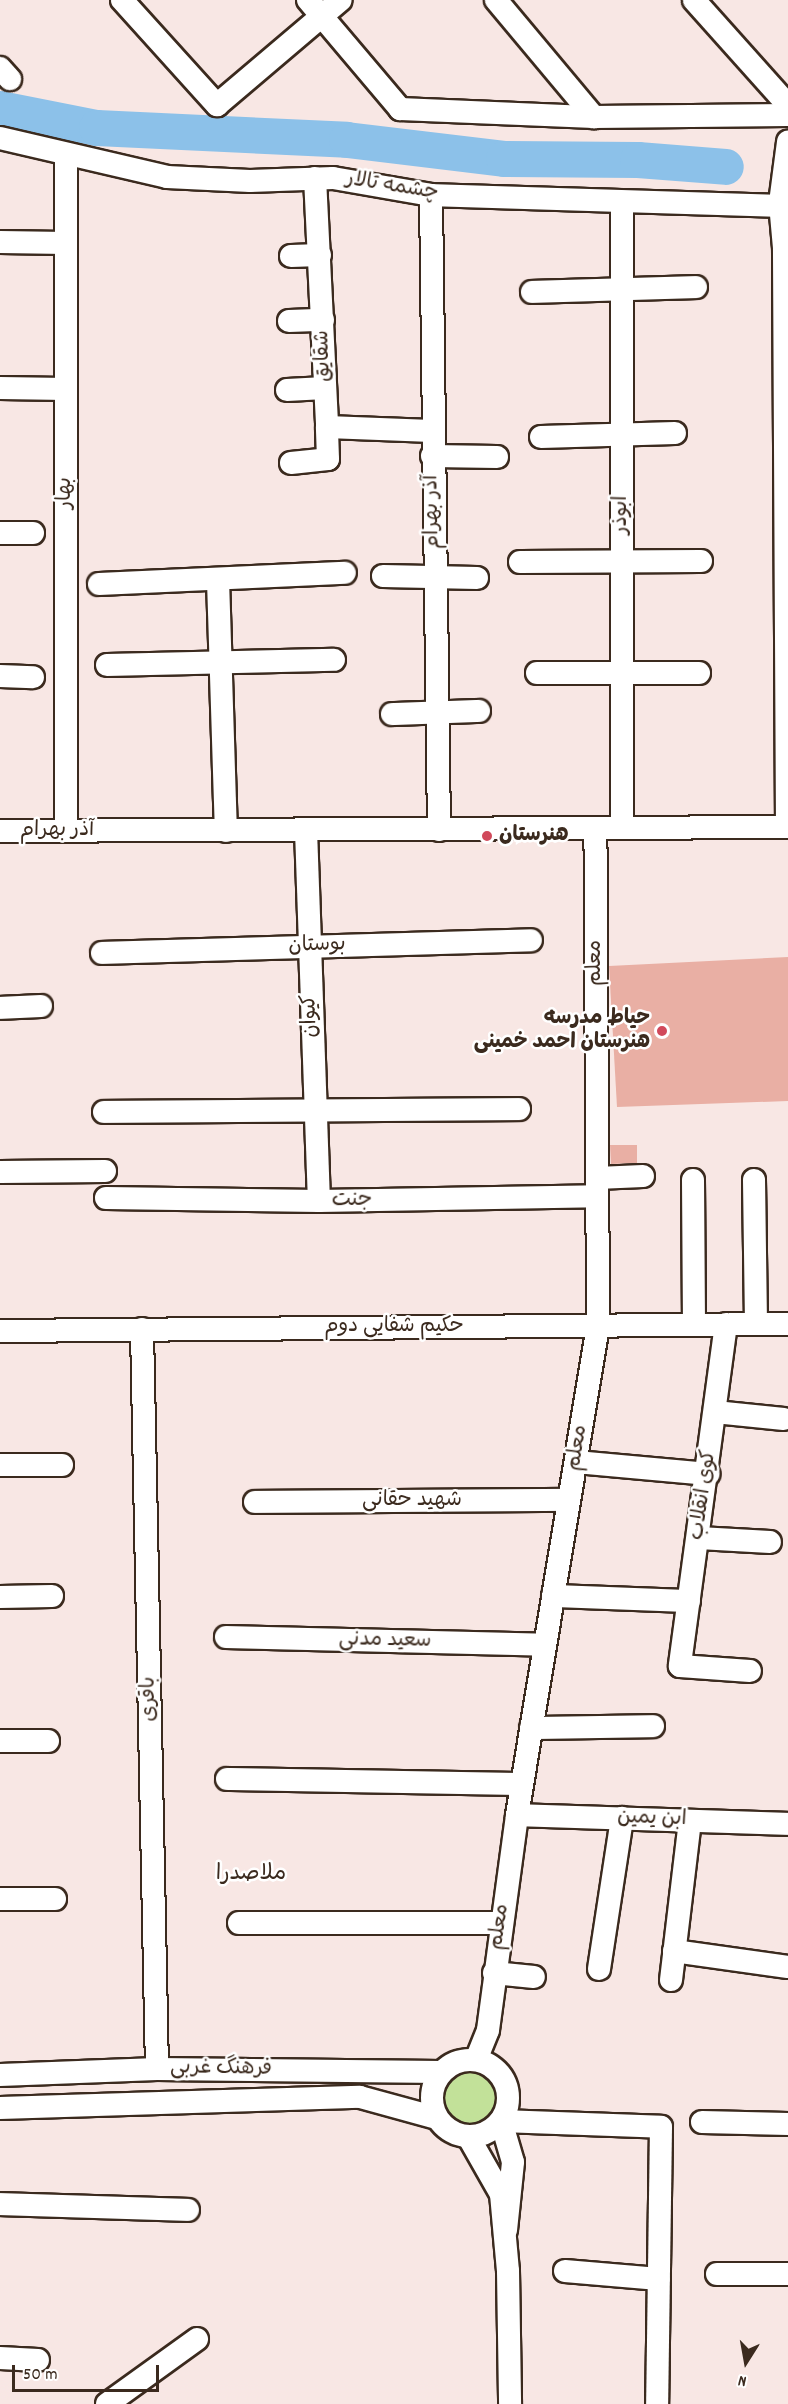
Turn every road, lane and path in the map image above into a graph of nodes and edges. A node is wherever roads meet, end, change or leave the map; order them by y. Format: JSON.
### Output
{"nodes":[{"id":1,"x":122,"y":0,"type":"edge"},
{"id":2,"x":341,"y":0,"type":"edge"},
{"id":3,"x":496,"y":0,"type":"edge"},
{"id":4,"x":694,"y":0,"type":"edge"},
{"id":5,"x":315,"y":8,"type":"edge"},
{"id":6,"x":788,"y":105,"type":"edge"},
{"id":7,"x":788,"y":115,"type":"edge"},
{"id":8,"x":594,"y":117,"type":"junction"},
{"id":9,"x":0,"y":138,"type":"edge"},
{"id":10,"x":788,"y":142,"type":"edge"},
{"id":11,"x":66,"y":155,"type":"junction"},
{"id":12,"x":315,"y":178,"type":"junction"},
{"id":13,"x":431,"y":195,"type":"junction"},
{"id":14,"x":785,"y":201,"type":"edge"},
{"id":15,"x":622,"y":202,"type":"junction"},
{"id":16,"x":0,"y":242,"type":"edge"},
{"id":17,"x":66,"y":243,"type":"junction"},
{"id":18,"x":320,"y":255,"type":"junction"},
{"id":19,"x":291,"y":256,"type":"dead end"},
{"id":20,"x":622,"y":287,"type":"junction"},
{"id":21,"x":696,"y":287,"type":"dead end"},
{"id":22,"x":532,"y":292,"type":"dead end"},
{"id":23,"x":786,"y":306,"type":"edge"},
{"id":24,"x":323,"y":320,"type":"junction"},
{"id":25,"x":289,"y":321,"type":"dead end"},
{"id":26,"x":0,"y":388,"type":"edge"},
{"id":27,"x":325,"y":388,"type":"junction"},
{"id":28,"x":66,"y":389,"type":"junction"},
{"id":29,"x":287,"y":390,"type":"dead end"},
{"id":30,"x":327,"y":427,"type":"junction"},
{"id":31,"x":432,"y":431,"type":"junction"},
{"id":32,"x":675,"y":433,"type":"dead end"},
{"id":33,"x":622,"y":436,"type":"junction"},
{"id":34,"x":541,"y":437,"type":"dead end"},
{"id":35,"x":786,"y":441,"type":"edge"},
{"id":36,"x":432,"y":456,"type":"junction"},
{"id":37,"x":497,"y":457,"type":"dead end"},
{"id":38,"x":291,"y":463,"type":"dead end"},
{"id":39,"x":0,"y":533,"type":"edge"},
{"id":40,"x":33,"y":533,"type":"dead end"},
{"id":41,"x":701,"y":561,"type":"dead end"},
{"id":42,"x":520,"y":562,"type":"dead end"},
{"id":43,"x":787,"y":562,"type":"edge"},
{"id":44,"x":622,"y":564,"type":"junction"},
{"id":45,"x":345,"y":573,"type":"dead end"},
{"id":46,"x":383,"y":576,"type":"dead end"},
{"id":47,"x":477,"y":578,"type":"dead end"},
{"id":48,"x":218,"y":580,"type":"junction"},
{"id":49,"x":434,"y":580,"type":"junction"},
{"id":50,"x":99,"y":584,"type":"dead end"},
{"id":51,"x":334,"y":660,"type":"dead end"},
{"id":52,"x":221,"y":663,"type":"junction"},
{"id":53,"x":107,"y":665,"type":"dead end"},
{"id":54,"x":537,"y":673,"type":"dead end"},
{"id":55,"x":699,"y":673,"type":"dead end"},
{"id":56,"x":0,"y":676,"type":"edge"},
{"id":57,"x":622,"y":676,"type":"junction"},
{"id":58,"x":33,"y":677,"type":"dead end"},
{"id":59,"x":787,"y":677,"type":"edge"},
{"id":60,"x":479,"y":711,"type":"dead end"},
{"id":61,"x":437,"y":713,"type":"junction"},
{"id":62,"x":392,"y":714,"type":"dead end"},
{"id":63,"x":787,"y":827,"type":"edge"},
{"id":64,"x":595,"y":828,"type":"junction"},
{"id":65,"x":622,"y":828,"type":"junction"},
{"id":66,"x":306,"y":830,"type":"junction"},
{"id":67,"x":439,"y":830,"type":"junction"},
{"id":68,"x":0,"y":831,"type":"edge"},
{"id":69,"x":66,"y":831,"type":"junction"},
{"id":70,"x":226,"y":831,"type":"junction"},
{"id":71,"x":531,"y":940,"type":"dead end"},
{"id":72,"x":310,"y":946,"type":"junction"},
{"id":73,"x":102,"y":953,"type":"dead end"},
{"id":74,"x":41,"y":1006,"type":"dead end"},
{"id":75,"x":0,"y":1008,"type":"edge"},
{"id":76,"x":519,"y":1109,"type":"dead end"},
{"id":77,"x":104,"y":1112,"type":"dead end"},
{"id":78,"x":314,"y":1114,"type":"junction"},
{"id":79,"x":105,"y":1171,"type":"dead end"},
{"id":80,"x":0,"y":1172,"type":"edge"},
{"id":81,"x":643,"y":1176,"type":"dead end"},
{"id":82,"x":693,"y":1180,"type":"dead end"},
{"id":83,"x":754,"y":1180,"type":"dead end"},
{"id":84,"x":597,"y":1187,"type":"junction"},
{"id":85,"x":106,"y":1198,"type":"dead end"},
{"id":86,"x":319,"y":1201,"type":"junction"},
{"id":87,"x":788,"y":1323,"type":"edge"},
{"id":88,"x":694,"y":1324,"type":"junction"},
{"id":89,"x":726,"y":1324,"type":"junction"},
{"id":90,"x":756,"y":1324,"type":"junction"},
{"id":91,"x":598,"y":1326,"type":"junction"},
{"id":92,"x":142,"y":1329,"type":"junction"},
{"id":93,"x":0,"y":1331,"type":"edge"},
{"id":94,"x":715,"y":1412,"type":"junction"},
{"id":95,"x":784,"y":1419,"type":"dead end"},
{"id":96,"x":576,"y":1462,"type":"junction"},
{"id":97,"x":0,"y":1465,"type":"edge"},
{"id":98,"x":62,"y":1465,"type":"dead end"},
{"id":99,"x":708,"y":1474,"type":"junction"},
{"id":100,"x":569,"y":1500,"type":"junction"},
{"id":101,"x":255,"y":1502,"type":"dead end"},
{"id":102,"x":699,"y":1538,"type":"junction"},
{"id":103,"x":770,"y":1542,"type":"dead end"},
{"id":104,"x":52,"y":1596,"type":"dead end"},
{"id":105,"x":553,"y":1596,"type":"junction"},
{"id":106,"x":0,"y":1597,"type":"edge"},
{"id":107,"x":689,"y":1601,"type":"junction"},
{"id":108,"x":225,"y":1637,"type":"dead end"},
{"id":109,"x":545,"y":1645,"type":"junction"},
{"id":110,"x":750,"y":1671,"type":"dead end"},
{"id":111,"x":653,"y":1726,"type":"dead end"},
{"id":112,"x":531,"y":1728,"type":"junction"},
{"id":113,"x":0,"y":1741,"type":"edge"},
{"id":114,"x":48,"y":1741,"type":"dead end"},
{"id":115,"x":227,"y":1779,"type":"dead end"},
{"id":116,"x":522,"y":1784,"type":"junction"},
{"id":117,"x":517,"y":1815,"type":"junction"},
{"id":118,"x":622,"y":1818,"type":"junction"},
{"id":119,"x":690,"y":1821,"type":"junction"},
{"id":120,"x":788,"y":1824,"type":"edge"},
{"id":121,"x":0,"y":1899,"type":"edge"},
{"id":122,"x":55,"y":1899,"type":"dead end"},
{"id":123,"x":239,"y":1923,"type":"dead end"},
{"id":124,"x":500,"y":1923,"type":"junction"},
{"id":125,"x":674,"y":1951,"type":"junction"},
{"id":126,"x":788,"y":1967,"type":"edge"},
{"id":127,"x":599,"y":1969,"type":"dead end"},
{"id":128,"x":494,"y":1973,"type":"junction"},
{"id":129,"x":534,"y":1977,"type":"dead end"},
{"id":130,"x":671,"y":1980,"type":"dead end"},
{"id":131,"x":476,"y":2060,"type":"junction"},
{"id":132,"x":157,"y":2068,"type":"junction"},
{"id":133,"x":441,"y":2072,"type":"junction"},
{"id":134,"x":0,"y":2075,"type":"edge"},
{"id":135,"x":0,"y":2108,"type":"edge"},
{"id":136,"x":437,"y":2118,"type":"junction"},
{"id":137,"x":501,"y":2121,"type":"junction"},
{"id":138,"x":702,"y":2122,"type":"dead end"},
{"id":139,"x":788,"y":2124,"type":"edge"},
{"id":140,"x":468,"y":2136,"type":"junction"},
{"id":141,"x":0,"y":2204,"type":"edge"},
{"id":142,"x":188,"y":2210,"type":"dead end"},
{"id":143,"x":506,"y":2230,"type":"junction"},
{"id":144,"x":565,"y":2271,"type":"dead end"},
{"id":145,"x":717,"y":2274,"type":"dead end"},
{"id":146,"x":788,"y":2274,"type":"edge"},
{"id":147,"x":659,"y":2279,"type":"junction"},
{"id":148,"x":197,"y":2339,"type":"dead end"},
{"id":149,"x":0,"y":2358,"type":"edge"},
{"id":150,"x":38,"y":2360,"type":"dead end"},
{"id":151,"x":107,"y":2404,"type":"edge"},
{"id":152,"x":510,"y":2404,"type":"edge"},
{"id":153,"x":657,"y":2404,"type":"edge"}],
"edges":[{"from":1,"to":5,"type":"street"},
{"from":2,"to":5,"type":"street"},
{"from":3,"to":8,"type":"street"},
{"from":4,"to":6,"type":"street"},
{"from":5,"to":8,"type":"street"},
{"from":7,"to":8,"type":"street"},
{"from":9,"to":11,"type":"street","name":"چشمه تالار"},
{"from":10,"to":14,"type":"street"},
{"from":11,"to":12,"type":"street","name":"چشمه تالار"},
{"from":11,"to":17,"type":"street","name":"بهار"},
{"from":12,"to":13,"type":"street","name":"چشمه تالار"},
{"from":12,"to":18,"type":"street","name":"شقایق"},
{"from":13,"to":15,"type":"street","name":"چشمه تالار"},
{"from":13,"to":31,"type":"street","name":"آذر بهرام"},
{"from":14,"to":15,"type":"street","name":"چشمه تالار"},
{"from":14,"to":23,"type":"street"},
{"from":15,"to":20,"type":"street","name":"ابوذر"},
{"from":16,"to":17,"type":"street"},
{"from":17,"to":28,"type":"street","name":"بهار"},
{"from":18,"to":19,"type":"street"},
{"from":18,"to":24,"type":"street","name":"شقایق"},
{"from":20,"to":21,"type":"street"},
{"from":20,"to":22,"type":"street"},
{"from":20,"to":33,"type":"street","name":"ابوذر"},
{"from":23,"to":35,"type":"street"},
{"from":24,"to":25,"type":"street"},
{"from":24,"to":27,"type":"street","name":"شقایق"},
{"from":26,"to":28,"type":"street"},
{"from":27,"to":29,"type":"street"},
{"from":27,"to":30,"type":"street","name":"شقایق"},
{"from":28,"to":69,"type":"street","name":"بهار"},
{"from":30,"to":31,"type":"street"},
{"from":30,"to":38,"type":"street","name":"شقایق"},
{"from":31,"to":36,"type":"street","name":"آذر بهرام"},
{"from":32,"to":33,"type":"street"},
{"from":33,"to":34,"type":"street"},
{"from":33,"to":44,"type":"street","name":"ابوذر"},
{"from":35,"to":43,"type":"street"},
{"from":36,"to":37,"type":"street"},
{"from":36,"to":49,"type":"street","name":"آذر بهرام"},
{"from":39,"to":40,"type":"street"},
{"from":41,"to":44,"type":"street"},
{"from":42,"to":44,"type":"street"},
{"from":43,"to":59,"type":"street"},
{"from":44,"to":57,"type":"street","name":"ابوذر"},
{"from":45,"to":48,"type":"street"},
{"from":46,"to":49,"type":"street"},
{"from":47,"to":49,"type":"street"},
{"from":48,"to":50,"type":"street"},
{"from":48,"to":52,"type":"street"},
{"from":49,"to":61,"type":"street","name":"آذر بهرام"},
{"from":51,"to":52,"type":"street"},
{"from":52,"to":53,"type":"street"},
{"from":52,"to":70,"type":"street"},
{"from":54,"to":57,"type":"street"},
{"from":55,"to":57,"type":"street"},
{"from":56,"to":58,"type":"street"},
{"from":57,"to":65,"type":"street","name":"ابوذر"},
{"from":59,"to":63,"type":"street"},
{"from":60,"to":61,"type":"street"},
{"from":61,"to":62,"type":"street"},
{"from":61,"to":67,"type":"street","name":"آذر بهرام"},
{"from":63,"to":65,"type":"street","name":"آذر بهرام"},
{"from":64,"to":65,"type":"street","name":"آذر بهرام"},
{"from":64,"to":67,"type":"street","name":"آذر بهرام"},
{"from":64,"to":84,"type":"street","name":"معلم"},
{"from":66,"to":67,"type":"street","name":"آذر بهرام"},
{"from":66,"to":70,"type":"street","name":"آذر بهرام"},
{"from":66,"to":72,"type":"street","name":"کیوان"},
{"from":68,"to":69,"type":"street","name":"آذر بهرام"},
{"from":69,"to":70,"type":"street","name":"آذر بهرام"},
{"from":71,"to":72,"type":"street","name":"بوستان"},
{"from":72,"to":73,"type":"street","name":"بوستان"},
{"from":72,"to":78,"type":"street","name":"کیوان"},
{"from":74,"to":75,"type":"street"},
{"from":76,"to":78,"type":"street"},
{"from":77,"to":78,"type":"street"},
{"from":78,"to":86,"type":"street","name":"کیوان"},
{"from":79,"to":80,"type":"street"},
{"from":81,"to":84,"type":"street","name":"جنت"},
{"from":82,"to":88,"type":"street"},
{"from":83,"to":90,"type":"street"},
{"from":84,"to":86,"type":"street","name":"جنت"},
{"from":84,"to":91,"type":"street","name":"معلم"},
{"from":85,"to":86,"type":"street","name":"جنت"},
{"from":87,"to":90,"type":"street","name":"حکیم شفایی دوم"},
{"from":88,"to":89,"type":"street","name":"حکیم شفایی دوم"},
{"from":88,"to":91,"type":"street","name":"حکیم شفایی دوم"},
{"from":89,"to":90,"type":"street","name":"حکیم شفایی دوم"},
{"from":89,"to":94,"type":"street","name":"کوی انقلاب"},
{"from":91,"to":92,"type":"street","name":"حکیم شفایی دوم"},
{"from":91,"to":96,"type":"street","name":"معلم"},
{"from":92,"to":93,"type":"street","name":"حکیم شفایی دوم"},
{"from":92,"to":132,"type":"street","name":"باقری"},
{"from":94,"to":95,"type":"street"},
{"from":94,"to":99,"type":"street","name":"کوی انقلاب"},
{"from":96,"to":99,"type":"street"},
{"from":96,"to":100,"type":"street","name":"معلم"},
{"from":97,"to":98,"type":"street"},
{"from":99,"to":102,"type":"street","name":"کوی انقلاب"},
{"from":100,"to":101,"type":"street","name":"شهید حقانی"},
{"from":100,"to":105,"type":"street","name":"معلم"},
{"from":102,"to":103,"type":"street"},
{"from":102,"to":107,"type":"street","name":"کوی انقلاب"},
{"from":104,"to":106,"type":"street"},
{"from":105,"to":107,"type":"street"},
{"from":105,"to":109,"type":"street","name":"معلم"},
{"from":107,"to":110,"type":"street","name":"کوی انقلاب"},
{"from":108,"to":109,"type":"street","name":"سعید مدنی"},
{"from":109,"to":112,"type":"street","name":"معلم"},
{"from":111,"to":112,"type":"street"},
{"from":112,"to":116,"type":"street","name":"معلم"},
{"from":113,"to":114,"type":"street"},
{"from":115,"to":116,"type":"street"},
{"from":116,"to":117,"type":"street","name":"معلم"},
{"from":117,"to":118,"type":"street","name":"ابن یمین"},
{"from":117,"to":124,"type":"street","name":"معلم"},
{"from":118,"to":119,"type":"street","name":"ابن یمین"},
{"from":118,"to":127,"type":"street"},
{"from":119,"to":120,"type":"street","name":"ابن یمین"},
{"from":119,"to":125,"type":"street"},
{"from":121,"to":122,"type":"street"},
{"from":123,"to":124,"type":"street"},
{"from":124,"to":128,"type":"street","name":"معلم"},
{"from":125,"to":126,"type":"street"},
{"from":125,"to":130,"type":"street"},
{"from":128,"to":129,"type":"street"},
{"from":128,"to":131,"type":"street","name":"معلم"},
{"from":131,"to":133,"type":"street"},
{"from":131,"to":137,"type":"street"},
{"from":132,"to":133,"type":"street","name":"فرهنگ غربی"},
{"from":132,"to":134,"type":"street","name":"فرهنگ غربی"},
{"from":133,"to":136,"type":"street"},
{"from":135,"to":136,"type":"street","name":"فرهنگ غربی"},
{"from":136,"to":140,"type":"street"},
{"from":137,"to":140,"type":"street"},
{"from":137,"to":143,"type":"street"},
{"from":137,"to":147,"type":"street"},
{"from":138,"to":139,"type":"street"},
{"from":140,"to":143,"type":"street"},
{"from":141,"to":142,"type":"street"},
{"from":143,"to":152,"type":"street"},
{"from":144,"to":147,"type":"street"},
{"from":145,"to":146,"type":"street"},
{"from":147,"to":153,"type":"street"},
{"from":148,"to":151,"type":"street"},
{"from":149,"to":150,"type":"street"}]}
